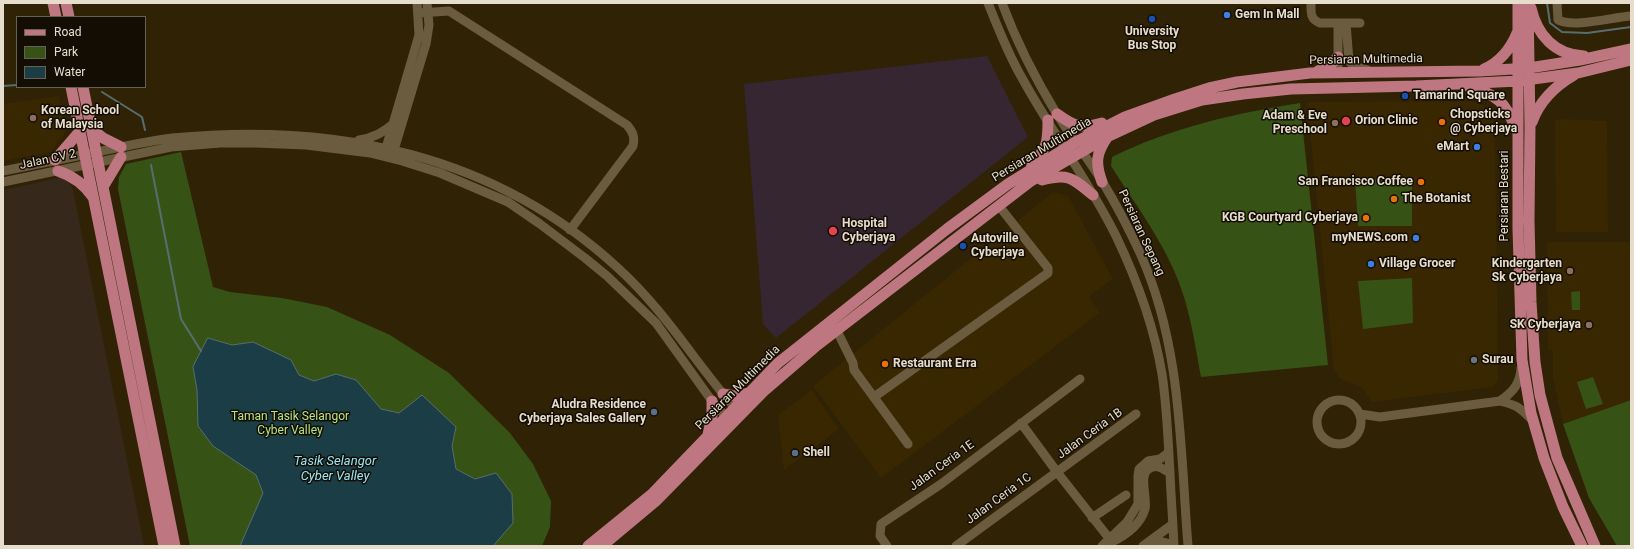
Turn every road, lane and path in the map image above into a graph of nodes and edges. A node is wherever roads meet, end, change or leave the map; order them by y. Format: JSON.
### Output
{"nodes":[{"id":1,"x":53,"y":3,"type":"edge"},
{"id":2,"x":66,"y":3,"type":"edge"},
{"id":3,"x":417,"y":3,"type":"edge"},
{"id":4,"x":988,"y":3,"type":"edge"},
{"id":5,"x":1002,"y":3,"type":"edge"},
{"id":6,"x":1311,"y":3,"type":"edge"},
{"id":7,"x":1518,"y":3,"type":"edge"},
{"id":8,"x":1529,"y":3,"type":"edge"},
{"id":9,"x":1557,"y":3,"type":"edge"},
{"id":10,"x":428,"y":8,"type":"edge"},
{"id":11,"x":1631,"y":11,"type":"edge"},
{"id":12,"x":419,"y":12,"type":"junction"},
{"id":13,"x":56,"y":16,"type":"edge"},
{"id":14,"x":69,"y":16,"type":"edge"},
{"id":15,"x":1631,"y":16,"type":"edge"},
{"id":16,"x":1619,"y":17,"type":"junction"},
{"id":17,"x":1324,"y":23,"type":"junction"},
{"id":18,"x":1342,"y":23,"type":"junction"},
{"id":19,"x":1518,"y":30,"type":"junction"},
{"id":20,"x":1342,"y":43,"type":"junction"},
{"id":21,"x":1631,"y":49,"type":"edge"},
{"id":22,"x":1608,"y":55,"type":"junction"},
{"id":23,"x":1338,"y":57,"type":"junction"},
{"id":24,"x":1631,"y":60,"type":"edge"},
{"id":25,"x":1524,"y":68,"type":"junction"},
{"id":26,"x":1480,"y":71,"type":"junction"},
{"id":27,"x":1338,"y":72,"type":"junction"},
{"id":28,"x":1378,"y":72,"type":"junction"},
{"id":29,"x":1310,"y":73,"type":"junction"},
{"id":30,"x":1578,"y":73,"type":"junction"},
{"id":31,"x":1524,"y":80,"type":"junction"},
{"id":32,"x":1454,"y":84,"type":"junction"},
{"id":33,"x":1381,"y":87,"type":"junction"},
{"id":34,"x":71,"y":88,"type":"edge"},
{"id":35,"x":83,"y":88,"type":"edge"},
{"id":36,"x":1052,"y":117,"type":"junction"},
{"id":37,"x":1125,"y":117,"type":"junction"},
{"id":38,"x":393,"y":124,"type":"junction"},
{"id":39,"x":1530,"y":127,"type":"junction"},
{"id":40,"x":92,"y":130,"type":"junction"},
{"id":41,"x":80,"y":131,"type":"junction"},
{"id":42,"x":1109,"y":136,"type":"junction"},
{"id":43,"x":1518,"y":136,"type":"junction"},
{"id":44,"x":343,"y":141,"type":"junction"},
{"id":45,"x":1079,"y":146,"type":"junction"},
{"id":46,"x":390,"y":149,"type":"junction"},
{"id":47,"x":121,"y":152,"type":"junction"},
{"id":48,"x":1068,"y":153,"type":"junction"},
{"id":49,"x":92,"y":158,"type":"junction"},
{"id":50,"x":56,"y":166,"type":"junction"},
{"id":51,"x":3,"y":171,"type":"edge"},
{"id":52,"x":3,"y":182,"type":"edge"},
{"id":53,"x":1032,"y":182,"type":"junction"},
{"id":54,"x":1102,"y":182,"type":"junction"},
{"id":55,"x":1008,"y":184,"type":"junction"},
{"id":56,"x":103,"y":187,"type":"junction"},
{"id":57,"x":1093,"y":195,"type":"junction"},
{"id":58,"x":94,"y":199,"type":"junction"},
{"id":59,"x":999,"y":206,"type":"junction"},
{"id":60,"x":1529,"y":221,"type":"junction"},
{"id":61,"x":1518,"y":229,"type":"junction"},
{"id":62,"x":570,"y":230,"type":"junction"},
{"id":63,"x":837,"y":331,"type":"junction"},
{"id":64,"x":1522,"y":360,"type":"junction"},
{"id":65,"x":1080,"y":379,"type":"dead end"},
{"id":66,"x":748,"y":392,"type":"junction"},
{"id":67,"x":723,"y":394,"type":"junction"},
{"id":68,"x":874,"y":397,"type":"junction"},
{"id":69,"x":712,"y":401,"type":"junction"},
{"id":70,"x":1500,"y":401,"type":"junction"},
{"id":71,"x":734,"y":407,"type":"junction"},
{"id":72,"x":1136,"y":414,"type":"dead end"},
{"id":73,"x":1360,"y":414,"type":"junction"},
{"id":74,"x":726,"y":417,"type":"junction"},
{"id":75,"x":1380,"y":417,"type":"junction"},
{"id":76,"x":1534,"y":422,"type":"junction"},
{"id":77,"x":1021,"y":423,"type":"junction"},
{"id":78,"x":1361,"y":427,"type":"junction"},
{"id":79,"x":708,"y":436,"type":"junction"},
{"id":80,"x":908,"y":444,"type":"dead end"},
{"id":81,"x":1540,"y":447,"type":"junction"},
{"id":82,"x":1554,"y":451,"type":"junction"},
{"id":83,"x":1169,"y":452,"type":"junction"},
{"id":84,"x":1057,"y":472,"type":"junction"},
{"id":85,"x":1170,"y":473,"type":"junction"},
{"id":86,"x":1126,"y":495,"type":"dead end"},
{"id":87,"x":1092,"y":518,"type":"junction"},
{"id":88,"x":1173,"y":524,"type":"junction"},
{"id":89,"x":1111,"y":540,"type":"junction"},
{"id":90,"x":1595,"y":544,"type":"edge"},
{"id":91,"x":164,"y":546,"type":"edge"},
{"id":92,"x":175,"y":546,"type":"edge"},
{"id":93,"x":588,"y":546,"type":"edge"},
{"id":94,"x":602,"y":546,"type":"edge"},
{"id":95,"x":887,"y":546,"type":"edge"},
{"id":96,"x":956,"y":546,"type":"edge"},
{"id":97,"x":1102,"y":546,"type":"edge"},
{"id":98,"x":1143,"y":546,"type":"edge"},
{"id":99,"x":1174,"y":546,"type":"edge"},
{"id":100,"x":1187,"y":546,"type":"edge"},
{"id":101,"x":1582,"y":546,"type":"edge"}],
"edges":[{"from":1,"to":13,"type":"main road"},
{"from":2,"to":14,"type":"main road"},
{"from":3,"to":12,"type":"street"},
{"from":4,"to":36,"type":"street","name":"Persiaran Sepang"},
{"from":5,"to":36,"type":"street","name":"Persiaran Sepang"},
{"from":6,"to":17,"type":"street"},
{"from":7,"to":19,"type":"main road","name":"Persiaran Bestari"},
{"from":8,"to":22,"type":"main road"},
{"from":8,"to":25,"type":"main road","name":"Persiaran Bestari"},
{"from":9,"to":16,"type":"street"},
{"from":10,"to":12,"type":"street"},
{"from":10,"to":46,"type":"street"},
{"from":10,"to":62,"type":"street"},
{"from":11,"to":16,"type":"street"},
{"from":12,"to":38,"type":"street"},
{"from":15,"to":16,"type":"street"},
{"from":17,"to":18,"type":"street"},
{"from":17,"to":20,"type":"street"},
{"from":18,"to":20,"type":"street"},
{"from":18,"to":20,"type":"street"},
{"from":19,"to":25,"type":"main road","name":"Persiaran Bestari"},
{"from":19,"to":26,"type":"main road"},
{"from":20,"to":23,"type":"street"},
{"from":20,"to":28,"type":"street"},
{"from":21,"to":22,"type":"main road","name":"Persiaran Multimedia"},
{"from":22,"to":25,"type":"main road","name":"Persiaran Multimedia"},
{"from":23,"to":27,"type":"street"},
{"from":23,"to":29,"type":"main road"},
{"from":24,"to":30,"type":"main road","name":"Persiaran Multimedia"},
{"from":25,"to":26,"type":"main road","name":"Persiaran Multimedia"},
{"from":25,"to":31,"type":"main road","name":"Persiaran Bestari"},
{"from":26,"to":28,"type":"main road","name":"Persiaran Multimedia"},
{"from":27,"to":28,"type":"main road","name":"Persiaran Multimedia"},
{"from":27,"to":29,"type":"main road","name":"Persiaran Multimedia"},
{"from":27,"to":33,"type":"main road"},
{"from":29,"to":37,"type":"main road","name":"Persiaran Multimedia"},
{"from":30,"to":31,"type":"main road","name":"Persiaran Multimedia"},
{"from":30,"to":39,"type":"main road"},
{"from":31,"to":32,"type":"main road","name":"Persiaran Multimedia"},
{"from":31,"to":39,"type":"main road","name":"Persiaran Bestari"},
{"from":31,"to":43,"type":"main road","name":"Persiaran Bestari"},
{"from":32,"to":33,"type":"main road","name":"Persiaran Multimedia"},
{"from":32,"to":43,"type":"main road"},
{"from":33,"to":42,"type":"main road","name":"Persiaran Multimedia"},
{"from":34,"to":41,"type":"main road"},
{"from":35,"to":40,"type":"main road"},
{"from":36,"to":37,"type":"main road"},
{"from":36,"to":45,"type":"street","name":"Persiaran Sepang"},
{"from":36,"to":48,"type":"street","name":"Persiaran Sepang"},
{"from":36,"to":55,"type":"main road"},
{"from":37,"to":45,"type":"main road","name":"Persiaran Multimedia"},
{"from":38,"to":44,"type":"street"},
{"from":38,"to":46,"type":"street"},
{"from":39,"to":60,"type":"main road","name":"Persiaran Bestari"},
{"from":40,"to":47,"type":"main road"},
{"from":40,"to":49,"type":"main road"},
{"from":41,"to":49,"type":"main road"},
{"from":41,"to":50,"type":"main road"},
{"from":42,"to":45,"type":"main road","name":"Persiaran Multimedia"},
{"from":42,"to":54,"type":"main road"},
{"from":43,"to":61,"type":"main road","name":"Persiaran Bestari"},
{"from":44,"to":46,"type":"street"},
{"from":44,"to":47,"type":"street"},
{"from":45,"to":48,"type":"main road","name":"Persiaran Multimedia"},
{"from":45,"to":54,"type":"street","name":"Persiaran Sepang"},
{"from":46,"to":62,"type":"street"},
{"from":47,"to":49,"type":"street","name":"Jalan CV 2"},
{"from":47,"to":56,"type":"main road"},
{"from":47,"to":69,"type":"street"},
{"from":48,"to":53,"type":"main road","name":"Persiaran Multimedia"},
{"from":48,"to":55,"type":"main road","name":"Persiaran Multimedia"},
{"from":48,"to":57,"type":"street","name":"Persiaran Sepang"},
{"from":49,"to":50,"type":"street","name":"Jalan CV 2"},
{"from":49,"to":56,"type":"main road"},
{"from":49,"to":58,"type":"main road"},
{"from":50,"to":51,"type":"street","name":"Jalan CV 2"},
{"from":50,"to":52,"type":"street","name":"Jalan CV 2"},
{"from":50,"to":58,"type":"main road"},
{"from":53,"to":57,"type":"main road"},
{"from":53,"to":59,"type":"main road","name":"Persiaran Multimedia"},
{"from":54,"to":100,"type":"street","name":"Persiaran Sepang"},
{"from":55,"to":66,"type":"main road","name":"Persiaran Multimedia"},
{"from":56,"to":92,"type":"main road"},
{"from":57,"to":83,"type":"street","name":"Persiaran Sepang"},
{"from":58,"to":91,"type":"main road"},
{"from":59,"to":63,"type":"main road","name":"Persiaran Multimedia"},
{"from":59,"to":68,"type":"street"},
{"from":60,"to":61,"type":"main road"},
{"from":60,"to":82,"type":"main road","name":"Persiaran Bestari"},
{"from":61,"to":64,"type":"main road","name":"Persiaran Bestari"},
{"from":62,"to":67,"type":"street"},
{"from":63,"to":68,"type":"street"},
{"from":63,"to":94,"type":"main road","name":"Persiaran Multimedia"},
{"from":64,"to":70,"type":"street"},
{"from":64,"to":76,"type":"main road","name":"Persiaran Bestari"},
{"from":65,"to":77,"type":"street","name":"Jalan Ceria 1E"},
{"from":66,"to":67,"type":"main road"},
{"from":66,"to":71,"type":"main road","name":"Persiaran Multimedia"},
{"from":67,"to":71,"type":"street"},
{"from":68,"to":80,"type":"street"},
{"from":69,"to":74,"type":"street"},
{"from":69,"to":79,"type":"main road"},
{"from":70,"to":75,"type":"street"},
{"from":70,"to":76,"type":"street"},
{"from":71,"to":74,"type":"main road","name":"Persiaran Multimedia"},
{"from":72,"to":84,"type":"street","name":"Jalan Ceria 1B"},
{"from":73,"to":75,"type":"street"},
{"from":73,"to":78,"type":"street"},
{"from":73,"to":78,"type":"street"},
{"from":74,"to":79,"type":"main road","name":"Persiaran Multimedia"},
{"from":75,"to":78,"type":"street"},
{"from":76,"to":81,"type":"main road","name":"Persiaran Bestari"},
{"from":77,"to":84,"type":"street"},
{"from":77,"to":95,"type":"street","name":"Jalan Ceria 1E"},
{"from":79,"to":93,"type":"main road","name":"Persiaran Multimedia"},
{"from":81,"to":82,"type":"main road"},
{"from":81,"to":101,"type":"main road","name":"Persiaran Bestari"},
{"from":82,"to":90,"type":"main road","name":"Persiaran Bestari"},
{"from":83,"to":85,"type":"street","name":"Persiaran Sepang"},
{"from":83,"to":89,"type":"street"},
{"from":84,"to":87,"type":"street"},
{"from":84,"to":96,"type":"street","name":"Jalan Ceria 1C"},
{"from":85,"to":88,"type":"street","name":"Persiaran Sepang"},
{"from":85,"to":89,"type":"street"},
{"from":86,"to":87,"type":"street"},
{"from":87,"to":89,"type":"street"},
{"from":88,"to":98,"type":"street"},
{"from":88,"to":99,"type":"street","name":"Persiaran Sepang"},
{"from":89,"to":97,"type":"street"},
{"from":98,"to":99,"type":"street"}]}
